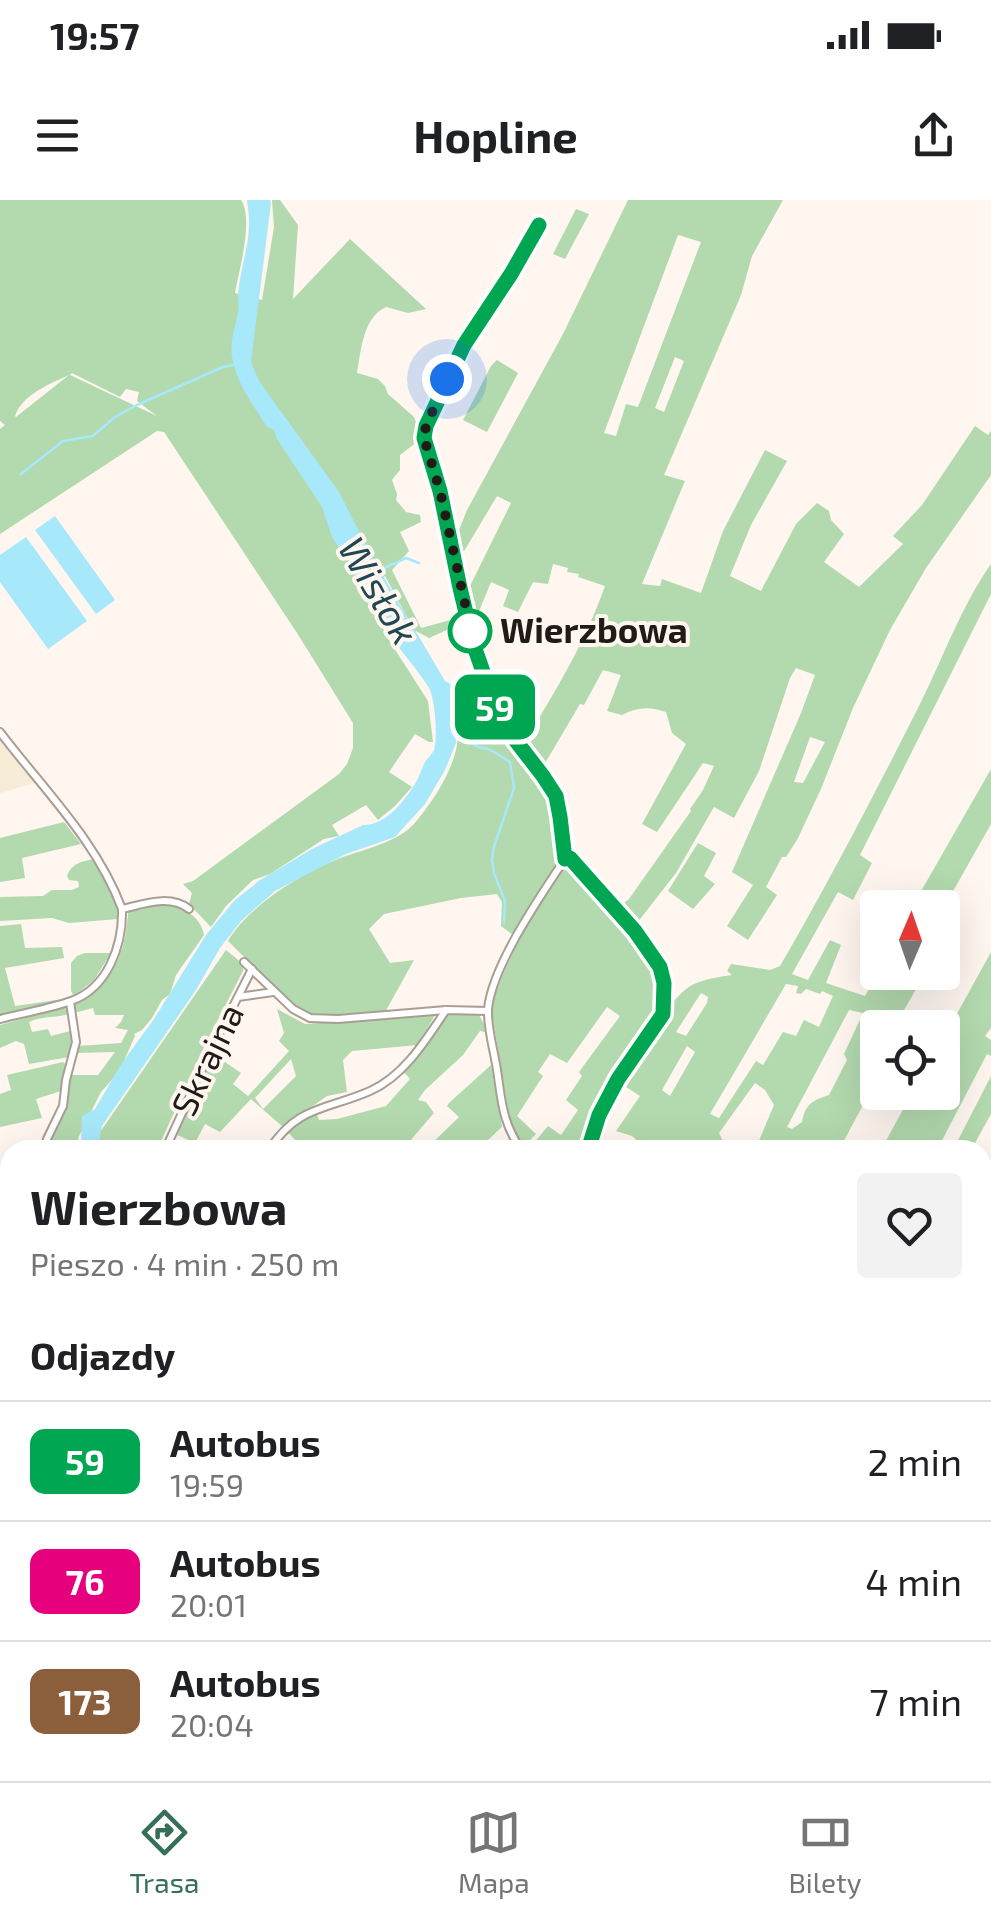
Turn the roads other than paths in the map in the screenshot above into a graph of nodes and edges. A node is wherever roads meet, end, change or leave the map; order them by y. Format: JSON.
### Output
{"nodes":[{"id":1,"x":539,"y":225,"type":"dead end"},
{"id":2,"x":0,"y":732,"type":"edge"},
{"id":3,"x":565,"y":859,"type":"junction"},
{"id":4,"x":122,"y":908,"type":"junction"},
{"id":5,"x":189,"y":910,"type":"dead end"},
{"id":6,"x":244,"y":962,"type":"dead end"},
{"id":7,"x":252,"y":969,"type":"junction"},
{"id":8,"x":274,"y":992,"type":"junction"},
{"id":9,"x":238,"y":997,"type":"junction"},
{"id":10,"x":70,"y":1001,"type":"junction"},
{"id":11,"x":446,"y":1010,"type":"junction"},
{"id":12,"x":488,"y":1011,"type":"junction"},
{"id":13,"x":0,"y":1019,"type":"edge"},
{"id":14,"x":47,"y":1140,"type":"edge"},
{"id":15,"x":170,"y":1140,"type":"edge"},
{"id":16,"x":276,"y":1140,"type":"edge"},
{"id":17,"x":515,"y":1140,"type":"edge"},
{"id":18,"x":591,"y":1140,"type":"edge"}],
"edges":[{"from":1,"to":3,"type":"street"},
{"from":2,"to":4,"type":"street"},
{"from":3,"to":12,"type":"street"},
{"from":3,"to":18,"type":"street"},
{"from":4,"to":5,"type":"street"},
{"from":4,"to":10,"type":"street"},
{"from":6,"to":7,"type":"street"},
{"from":7,"to":8,"type":"street"},
{"from":7,"to":9,"type":"street","name":"Skrajna"},
{"from":8,"to":9,"type":"street"},
{"from":8,"to":11,"type":"street"},
{"from":9,"to":15,"type":"street","name":"Skrajna"},
{"from":10,"to":13,"type":"street"},
{"from":10,"to":14,"type":"street"},
{"from":11,"to":12,"type":"street"},
{"from":11,"to":16,"type":"street"},
{"from":12,"to":17,"type":"street"}]}
